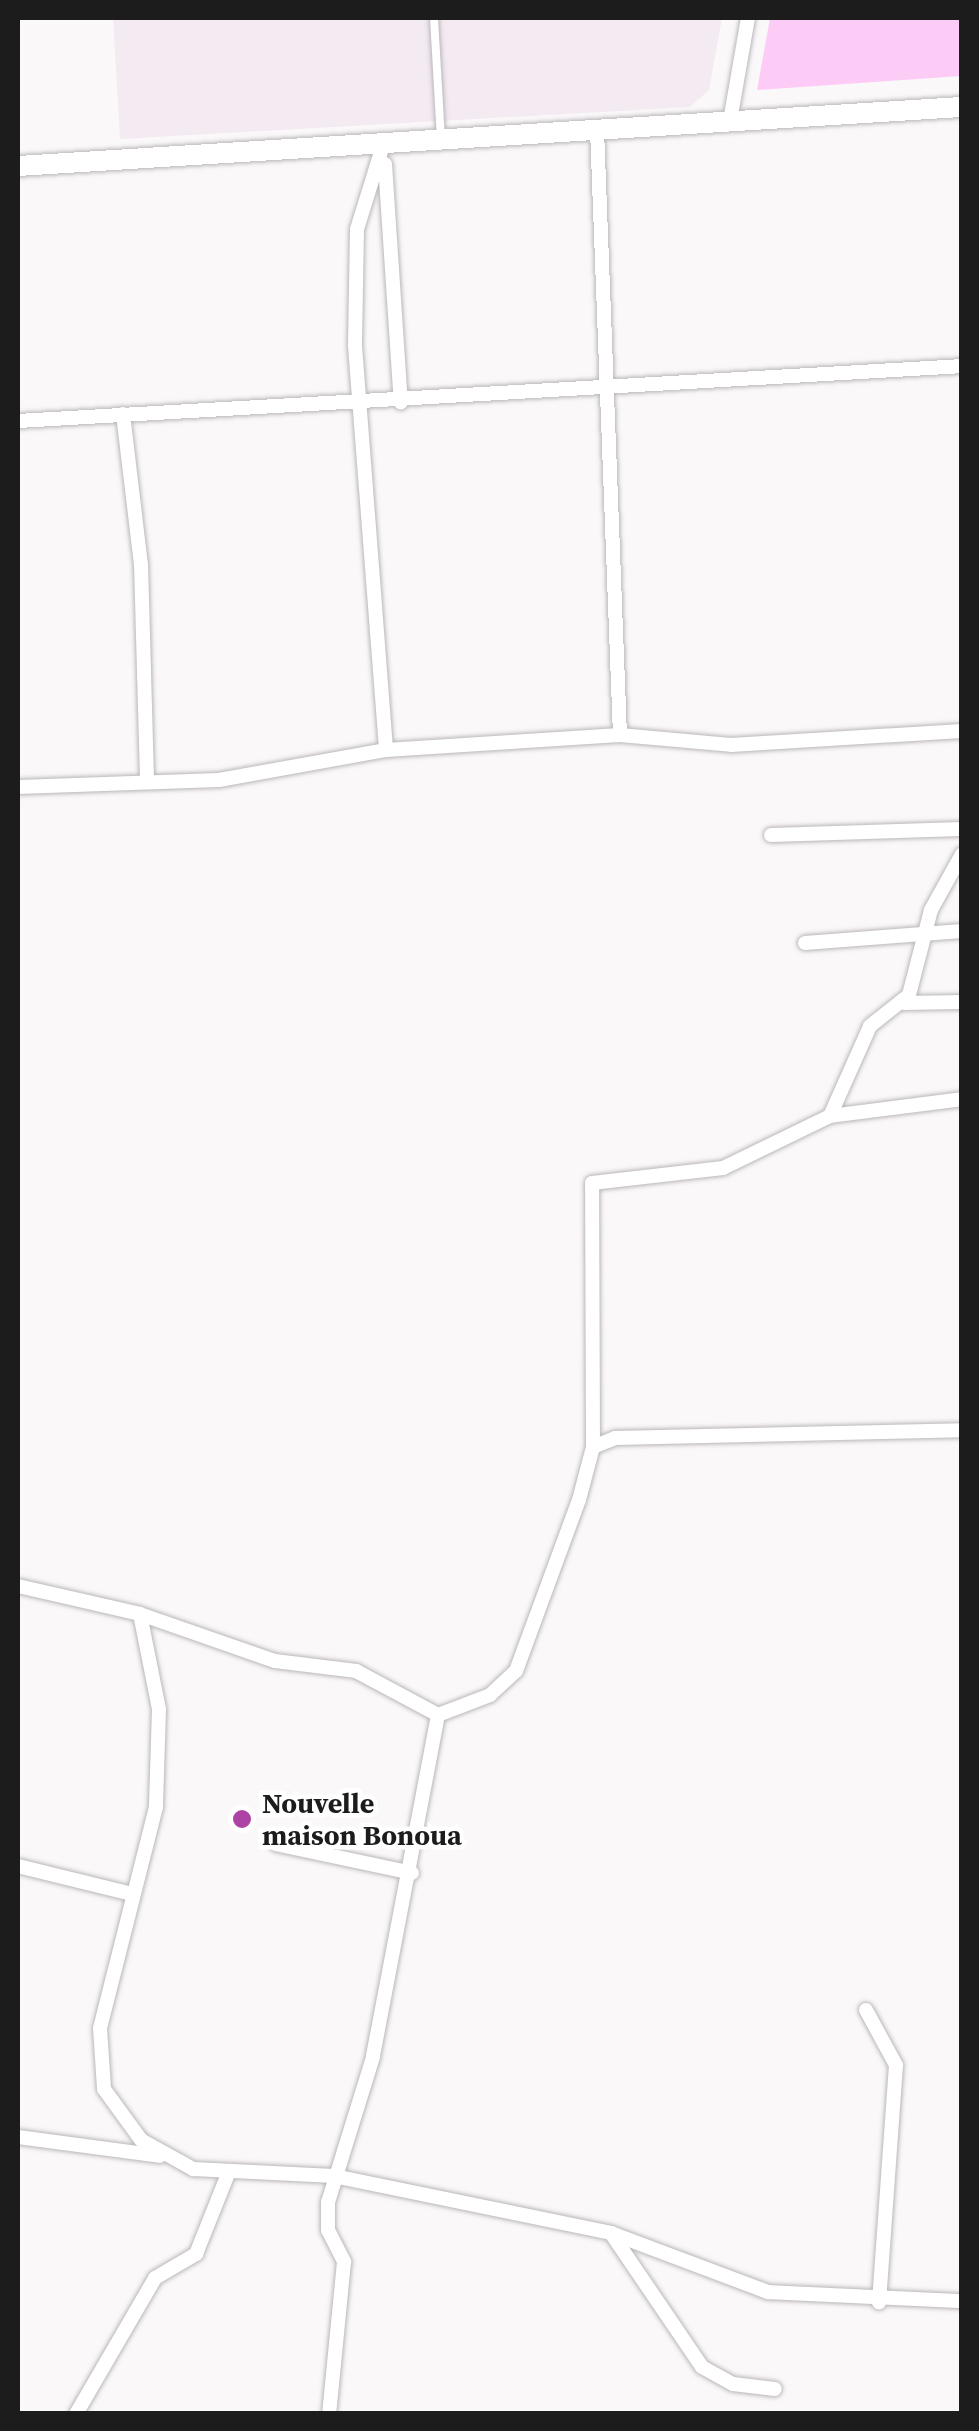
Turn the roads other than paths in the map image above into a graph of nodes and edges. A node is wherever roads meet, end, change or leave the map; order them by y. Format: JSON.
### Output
{"nodes":[{"id":1,"x":434,"y":18,"type":"edge"},
{"id":2,"x":748,"y":18,"type":"edge"},
{"id":3,"x":962,"y":107,"type":"edge"},
{"id":4,"x":730,"y":121,"type":"junction"},
{"id":5,"x":597,"y":129,"type":"junction"},
{"id":6,"x":442,"y":138,"type":"junction"},
{"id":7,"x":384,"y":142,"type":"junction"},
{"id":8,"x":385,"y":164,"type":"junction"},
{"id":9,"x":18,"y":166,"type":"edge"},
{"id":10,"x":390,"y":264,"type":"junction"},
{"id":11,"x":360,"y":283,"type":"junction"},
{"id":12,"x":962,"y":366,"type":"edge"},
{"id":13,"x":608,"y":390,"type":"junction"},
{"id":14,"x":358,"y":401,"type":"junction"},
{"id":15,"x":401,"y":402,"type":"junction"},
{"id":16,"x":123,"y":414,"type":"junction"},
{"id":17,"x":18,"y":422,"type":"edge"},
{"id":18,"x":962,"y":730,"type":"edge"},
{"id":19,"x":620,"y":735,"type":"junction"},
{"id":20,"x":386,"y":750,"type":"junction"},
{"id":21,"x":147,"y":778,"type":"junction"},
{"id":22,"x":18,"y":787,"type":"edge"},
{"id":23,"x":962,"y":828,"type":"edge"},
{"id":24,"x":771,"y":835,"type":"dead end"},
{"id":25,"x":962,"y":854,"type":"edge"},
{"id":26,"x":962,"y":932,"type":"edge"},
{"id":27,"x":928,"y":933,"type":"junction"},
{"id":28,"x":805,"y":943,"type":"dead end"},
{"id":29,"x":962,"y":1002,"type":"edge"},
{"id":30,"x":904,"y":1003,"type":"junction"},
{"id":31,"x":962,"y":1100,"type":"edge"},
{"id":32,"x":830,"y":1116,"type":"junction"},
{"id":33,"x":962,"y":1430,"type":"edge"},
{"id":34,"x":593,"y":1447,"type":"junction"},
{"id":35,"x":18,"y":1586,"type":"edge"},
{"id":36,"x":140,"y":1614,"type":"junction"},
{"id":37,"x":438,"y":1715,"type":"junction"},
{"id":38,"x":276,"y":1844,"type":"dead end"},
{"id":39,"x":18,"y":1866,"type":"edge"},
{"id":40,"x":412,"y":1874,"type":"junction"},
{"id":41,"x":128,"y":1893,"type":"junction"},
{"id":42,"x":866,"y":2010,"type":"dead end"},
{"id":43,"x":18,"y":2136,"type":"edge"},
{"id":44,"x":162,"y":2156,"type":"junction"},
{"id":45,"x":228,"y":2174,"type":"junction"},
{"id":46,"x":334,"y":2176,"type":"junction"},
{"id":47,"x":610,"y":2233,"type":"junction"},
{"id":48,"x":962,"y":2300,"type":"edge"},
{"id":49,"x":879,"y":2302,"type":"junction"},
{"id":50,"x":775,"y":2390,"type":"dead end"},
{"id":51,"x":76,"y":2414,"type":"edge"},
{"id":52,"x":328,"y":2414,"type":"edge"}],
"edges":[{"from":1,"to":6,"type":"lane"},
{"from":2,"to":4,"type":"street"},
{"from":3,"to":4,"type":"street"},
{"from":4,"to":5,"type":"street"},
{"from":5,"to":6,"type":"street"},
{"from":5,"to":13,"type":"street"},
{"from":6,"to":7,"type":"street"},
{"from":7,"to":8,"type":"street"},
{"from":7,"to":9,"type":"street"},
{"from":8,"to":10,"type":"street"},
{"from":8,"to":11,"type":"street"},
{"from":10,"to":11,"type":"street"},
{"from":10,"to":15,"type":"street"},
{"from":11,"to":14,"type":"street"},
{"from":12,"to":13,"type":"street"},
{"from":13,"to":15,"type":"street"},
{"from":13,"to":19,"type":"street"},
{"from":14,"to":15,"type":"street"},
{"from":14,"to":16,"type":"street"},
{"from":14,"to":20,"type":"street"},
{"from":16,"to":17,"type":"street"},
{"from":16,"to":21,"type":"street"},
{"from":18,"to":19,"type":"street"},
{"from":19,"to":20,"type":"street"},
{"from":20,"to":21,"type":"street"},
{"from":21,"to":22,"type":"street"},
{"from":23,"to":24,"type":"street"},
{"from":25,"to":27,"type":"street"},
{"from":26,"to":27,"type":"street"},
{"from":27,"to":28,"type":"street"},
{"from":27,"to":30,"type":"street"},
{"from":29,"to":30,"type":"street"},
{"from":30,"to":32,"type":"street"},
{"from":31,"to":32,"type":"street"},
{"from":32,"to":34,"type":"street"},
{"from":33,"to":34,"type":"street"},
{"from":34,"to":37,"type":"street"},
{"from":35,"to":36,"type":"street"},
{"from":36,"to":37,"type":"street"},
{"from":36,"to":41,"type":"street"},
{"from":37,"to":40,"type":"street"},
{"from":38,"to":40,"type":"street"},
{"from":39,"to":41,"type":"street"},
{"from":40,"to":46,"type":"street"},
{"from":41,"to":44,"type":"street"},
{"from":42,"to":49,"type":"street"},
{"from":43,"to":44,"type":"street"},
{"from":44,"to":45,"type":"street"},
{"from":45,"to":46,"type":"street"},
{"from":45,"to":51,"type":"street"},
{"from":46,"to":47,"type":"street"},
{"from":46,"to":52,"type":"street"},
{"from":47,"to":49,"type":"street"},
{"from":47,"to":50,"type":"street"},
{"from":48,"to":49,"type":"street"}]}
